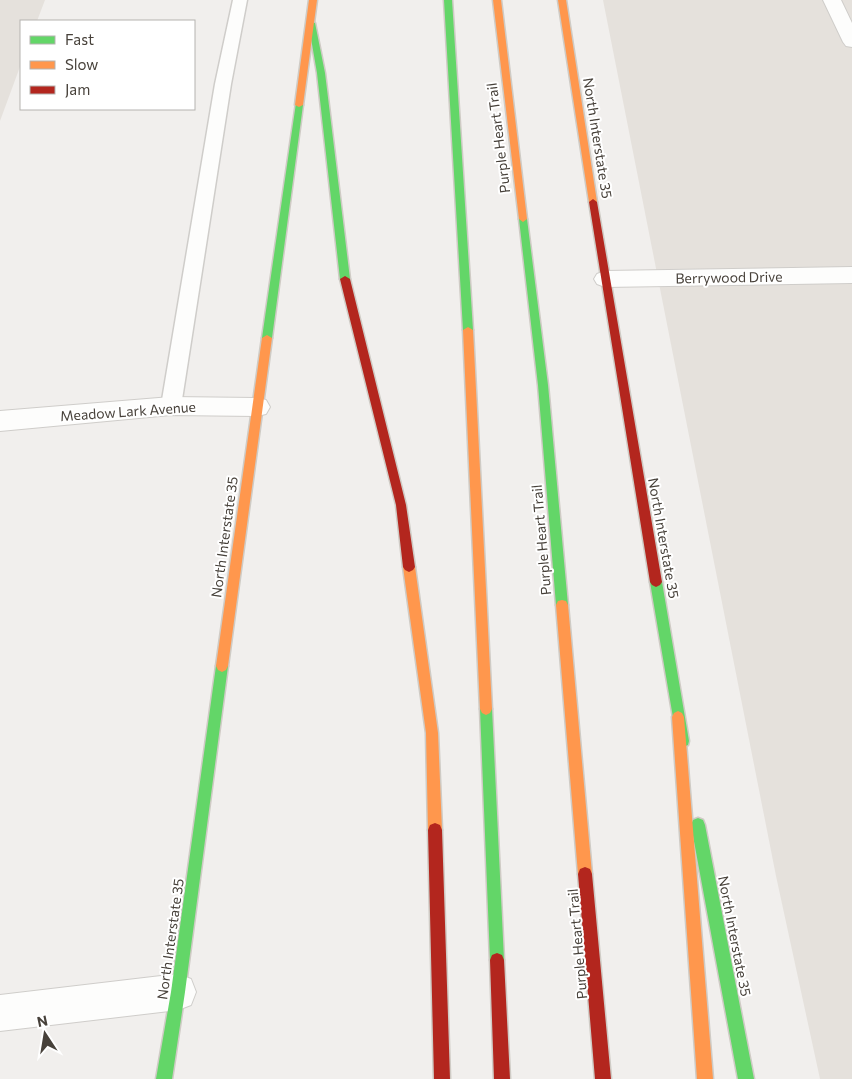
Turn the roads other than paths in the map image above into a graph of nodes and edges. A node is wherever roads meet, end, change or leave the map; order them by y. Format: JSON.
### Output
{"nodes":[{"id":1,"x":240,"y":0,"type":"edge"},
{"id":2,"x":313,"y":0,"type":"edge"},
{"id":3,"x":448,"y":0,"type":"edge"},
{"id":4,"x":497,"y":0,"type":"edge"},
{"id":5,"x":562,"y":0,"type":"edge"},
{"id":6,"x":832,"y":0,"type":"edge"},
{"id":7,"x":311,"y":24,"type":"junction"},
{"id":8,"x":852,"y":42,"type":"edge"},
{"id":9,"x":852,"y":275,"type":"edge"},
{"id":10,"x":605,"y":279,"type":"junction"},
{"id":11,"x":171,"y":406,"type":"junction"},
{"id":12,"x":257,"y":407,"type":"junction"},
{"id":13,"x":0,"y":421,"type":"edge"},
{"id":14,"x":678,"y":717,"type":"junction"},
{"id":15,"x":178,"y":992,"type":"junction"},
{"id":16,"x":0,"y":1013,"type":"edge"},
{"id":17,"x":164,"y":1079,"type":"edge"},
{"id":18,"x":442,"y":1079,"type":"edge"},
{"id":19,"x":502,"y":1079,"type":"edge"},
{"id":20,"x":603,"y":1079,"type":"edge"},
{"id":21,"x":705,"y":1079,"type":"edge"},
{"id":22,"x":746,"y":1079,"type":"edge"}],
"edges":[{"from":1,"to":11,"type":"lane"},
{"from":2,"to":7,"type":"main road","name":"North Interstate 35"},
{"from":3,"to":19,"type":"main road"},
{"from":4,"to":20,"type":"main road","name":"Purple Heart Trail"},
{"from":5,"to":10,"type":"main road","name":"North Interstate 35"},
{"from":6,"to":8,"type":"street"},
{"from":7,"to":12,"type":"main road","name":"North Interstate 35"},
{"from":7,"to":18,"type":"main road"},
{"from":9,"to":10,"type":"street","name":"Berrywood Drive"},
{"from":10,"to":14,"type":"main road","name":"North Interstate 35"},
{"from":11,"to":12,"type":"street","name":"Meadow Lark Avenue"},
{"from":11,"to":13,"type":"street","name":"Meadow Lark Avenue"},
{"from":12,"to":15,"type":"main road","name":"North Interstate 35"},
{"from":14,"to":21,"type":"main road"},
{"from":14,"to":22,"type":"main road","name":"North Interstate 35"},
{"from":15,"to":16,"type":"street"},
{"from":15,"to":17,"type":"main road","name":"North Interstate 35"}]}
